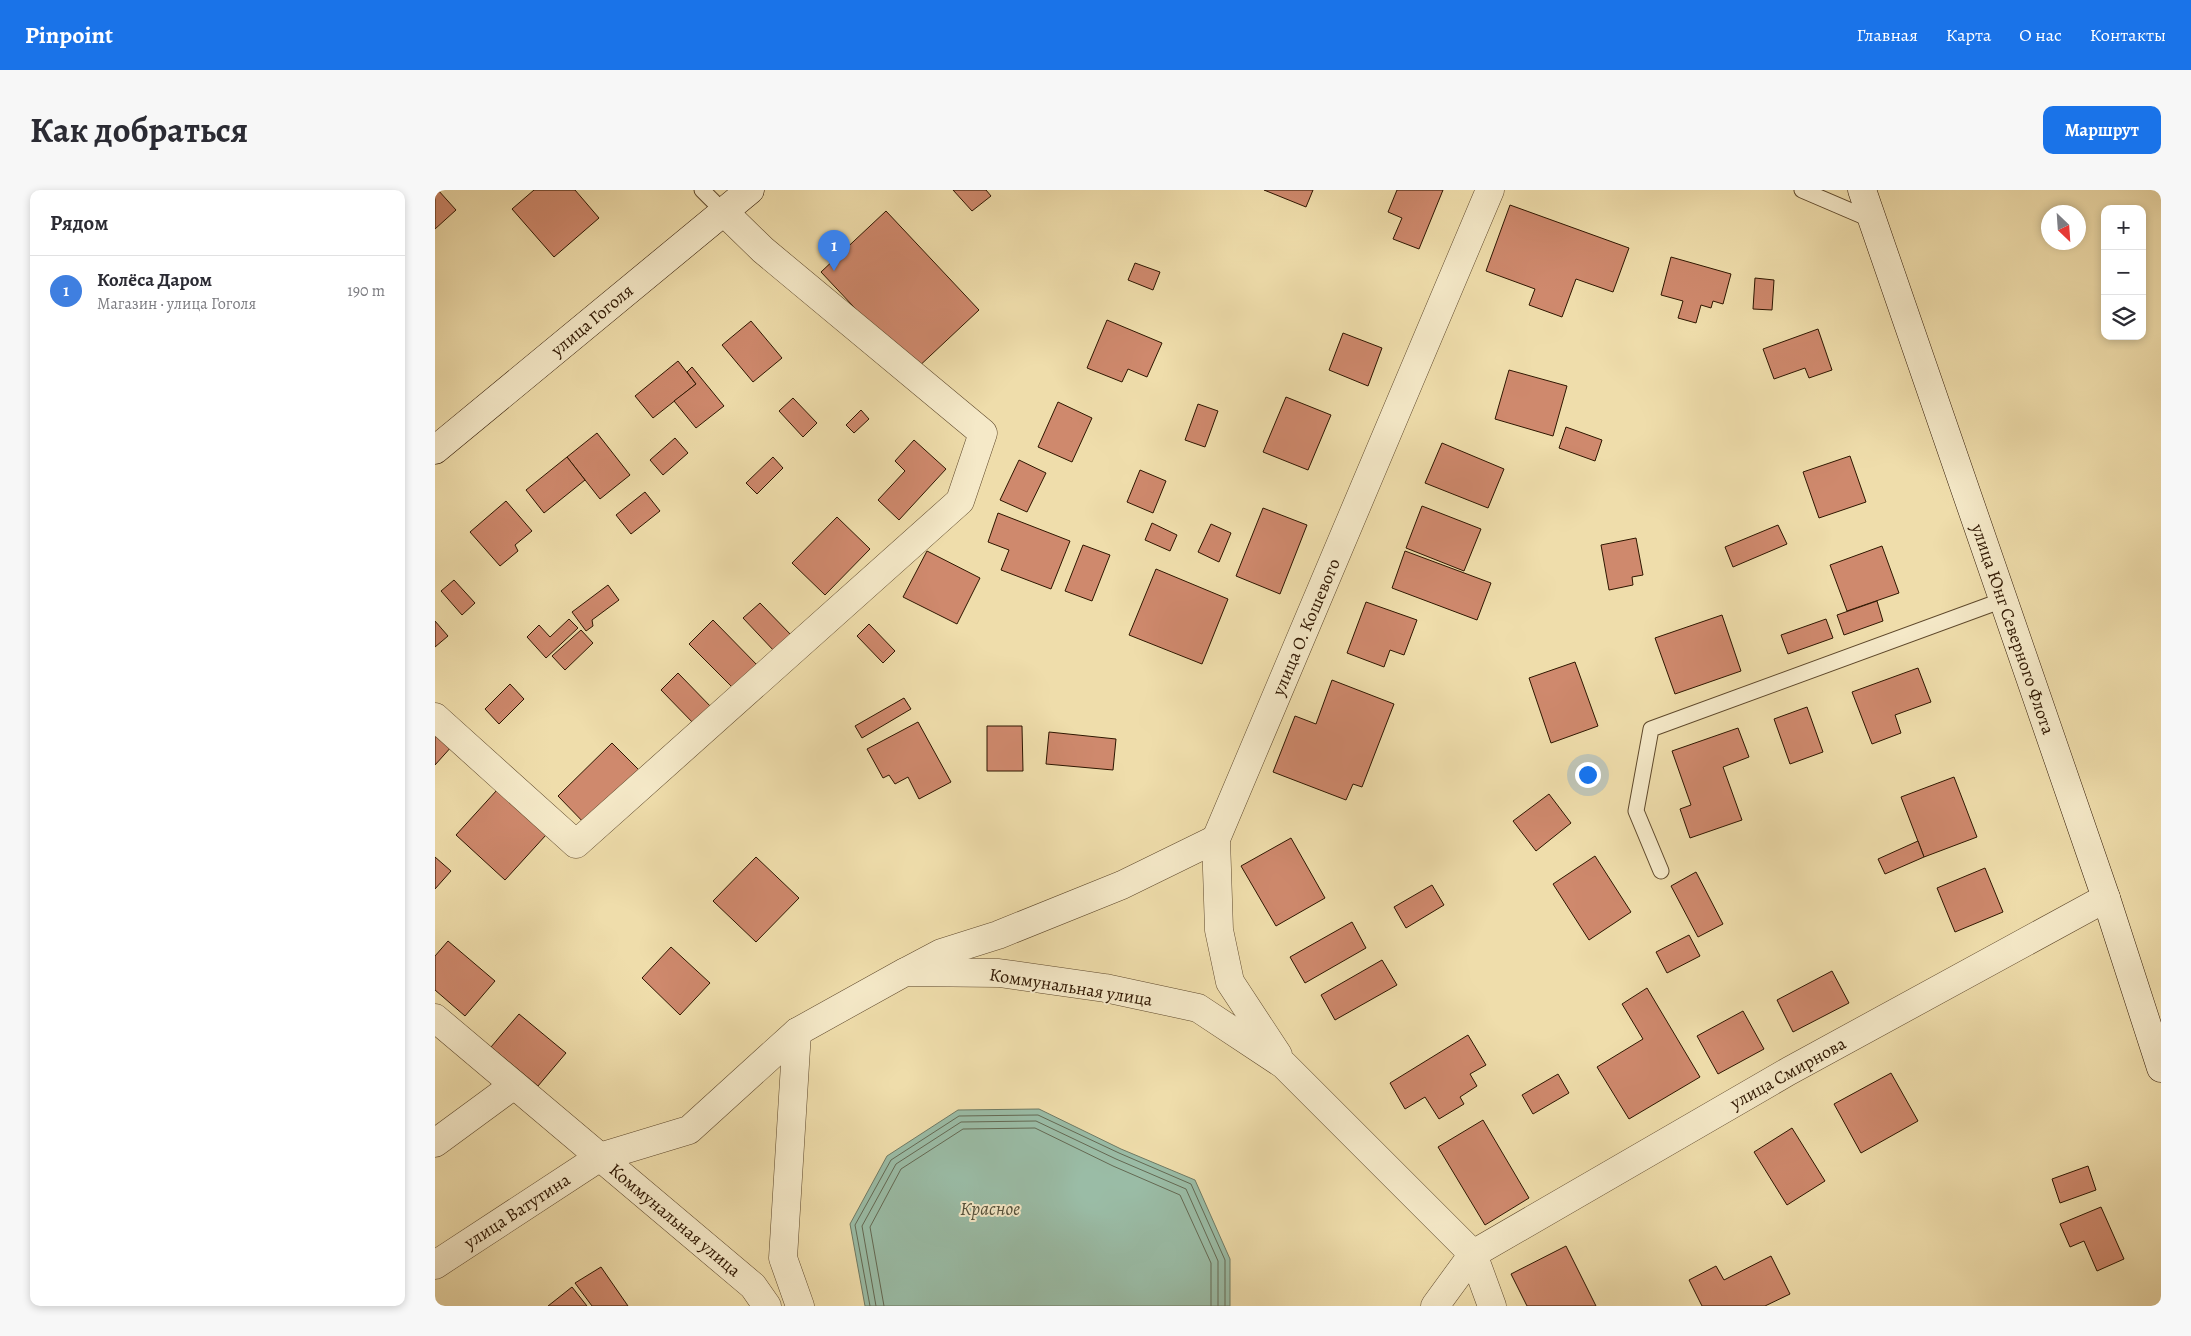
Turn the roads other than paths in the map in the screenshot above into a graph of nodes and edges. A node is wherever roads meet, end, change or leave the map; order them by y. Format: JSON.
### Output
{"nodes":[{"id":1,"x":702,"y":190,"type":"edge"},
{"id":2,"x":750,"y":190,"type":"edge"},
{"id":3,"x":1490,"y":190,"type":"edge"},
{"id":4,"x":1802,"y":190,"type":"edge"},
{"id":5,"x":1862,"y":190,"type":"edge"},
{"id":6,"x":724,"y":212,"type":"junction"},
{"id":7,"x":1872,"y":220,"type":"junction"},
{"id":8,"x":435,"y":450,"type":"edge"},
{"id":9,"x":2003,"y":600,"type":"junction"},
{"id":10,"x":435,"y":717,"type":"edge"},
{"id":11,"x":1216,"y":840,"type":"junction"},
{"id":12,"x":1661,"y":871,"type":"dead end"},
{"id":13,"x":2106,"y":898,"type":"junction"},
{"id":14,"x":905,"y":972,"type":"junction"},
{"id":15,"x":435,"y":1018,"type":"edge"},
{"id":16,"x":797,"y":1032,"type":"junction"},
{"id":17,"x":1284,"y":1065,"type":"junction"},
{"id":18,"x":2161,"y":1068,"type":"edge"},
{"id":19,"x":514,"y":1085,"type":"junction"},
{"id":20,"x":435,"y":1143,"type":"edge"},
{"id":21,"x":600,"y":1157,"type":"junction"},
{"id":22,"x":1473,"y":1254,"type":"junction"},
{"id":23,"x":435,"y":1265,"type":"edge"},
{"id":24,"x":767,"y":1306,"type":"edge"},
{"id":25,"x":800,"y":1306,"type":"edge"},
{"id":26,"x":1435,"y":1306,"type":"edge"},
{"id":27,"x":1493,"y":1306,"type":"edge"}],
"edges":[{"from":1,"to":6,"type":"lane"},
{"from":2,"to":6,"type":"street","name":"улица Гоголя"},
{"from":3,"to":11,"type":"street","name":"улица О. Кошевого"},
{"from":4,"to":7,"type":"lane"},
{"from":5,"to":7,"type":"street","name":"улица Юнг Северного Флота"},
{"from":6,"to":8,"type":"street","name":"улица Гоголя"},
{"from":6,"to":10,"type":"street"},
{"from":7,"to":9,"type":"street","name":"улица Юнг Северного Флота"},
{"from":9,"to":12,"type":"lane"},
{"from":9,"to":13,"type":"street","name":"улица Юнг Северного Флота"},
{"from":11,"to":14,"type":"street"},
{"from":11,"to":17,"type":"street","name":"улица О. Кошевого"},
{"from":13,"to":18,"type":"street","name":"улица Юнг Северного Флота"},
{"from":13,"to":22,"type":"street","name":"улица Смирнова"},
{"from":14,"to":16,"type":"street","name":"Коммунальная улица"},
{"from":14,"to":17,"type":"street","name":"Коммунальная улица"},
{"from":15,"to":19,"type":"street","name":"Коммунальная улица"},
{"from":16,"to":21,"type":"street","name":"Коммунальная улица"},
{"from":16,"to":25,"type":"street"},
{"from":17,"to":22,"type":"street","name":"Коммунальная улица"},
{"from":19,"to":20,"type":"street"},
{"from":19,"to":21,"type":"street","name":"Коммунальная улица"},
{"from":21,"to":23,"type":"street","name":"улица Ватутина"},
{"from":21,"to":24,"type":"street","name":"Коммунальная улица"},
{"from":22,"to":26,"type":"street"},
{"from":22,"to":27,"type":"street","name":"Коммунальная улица"}]}
